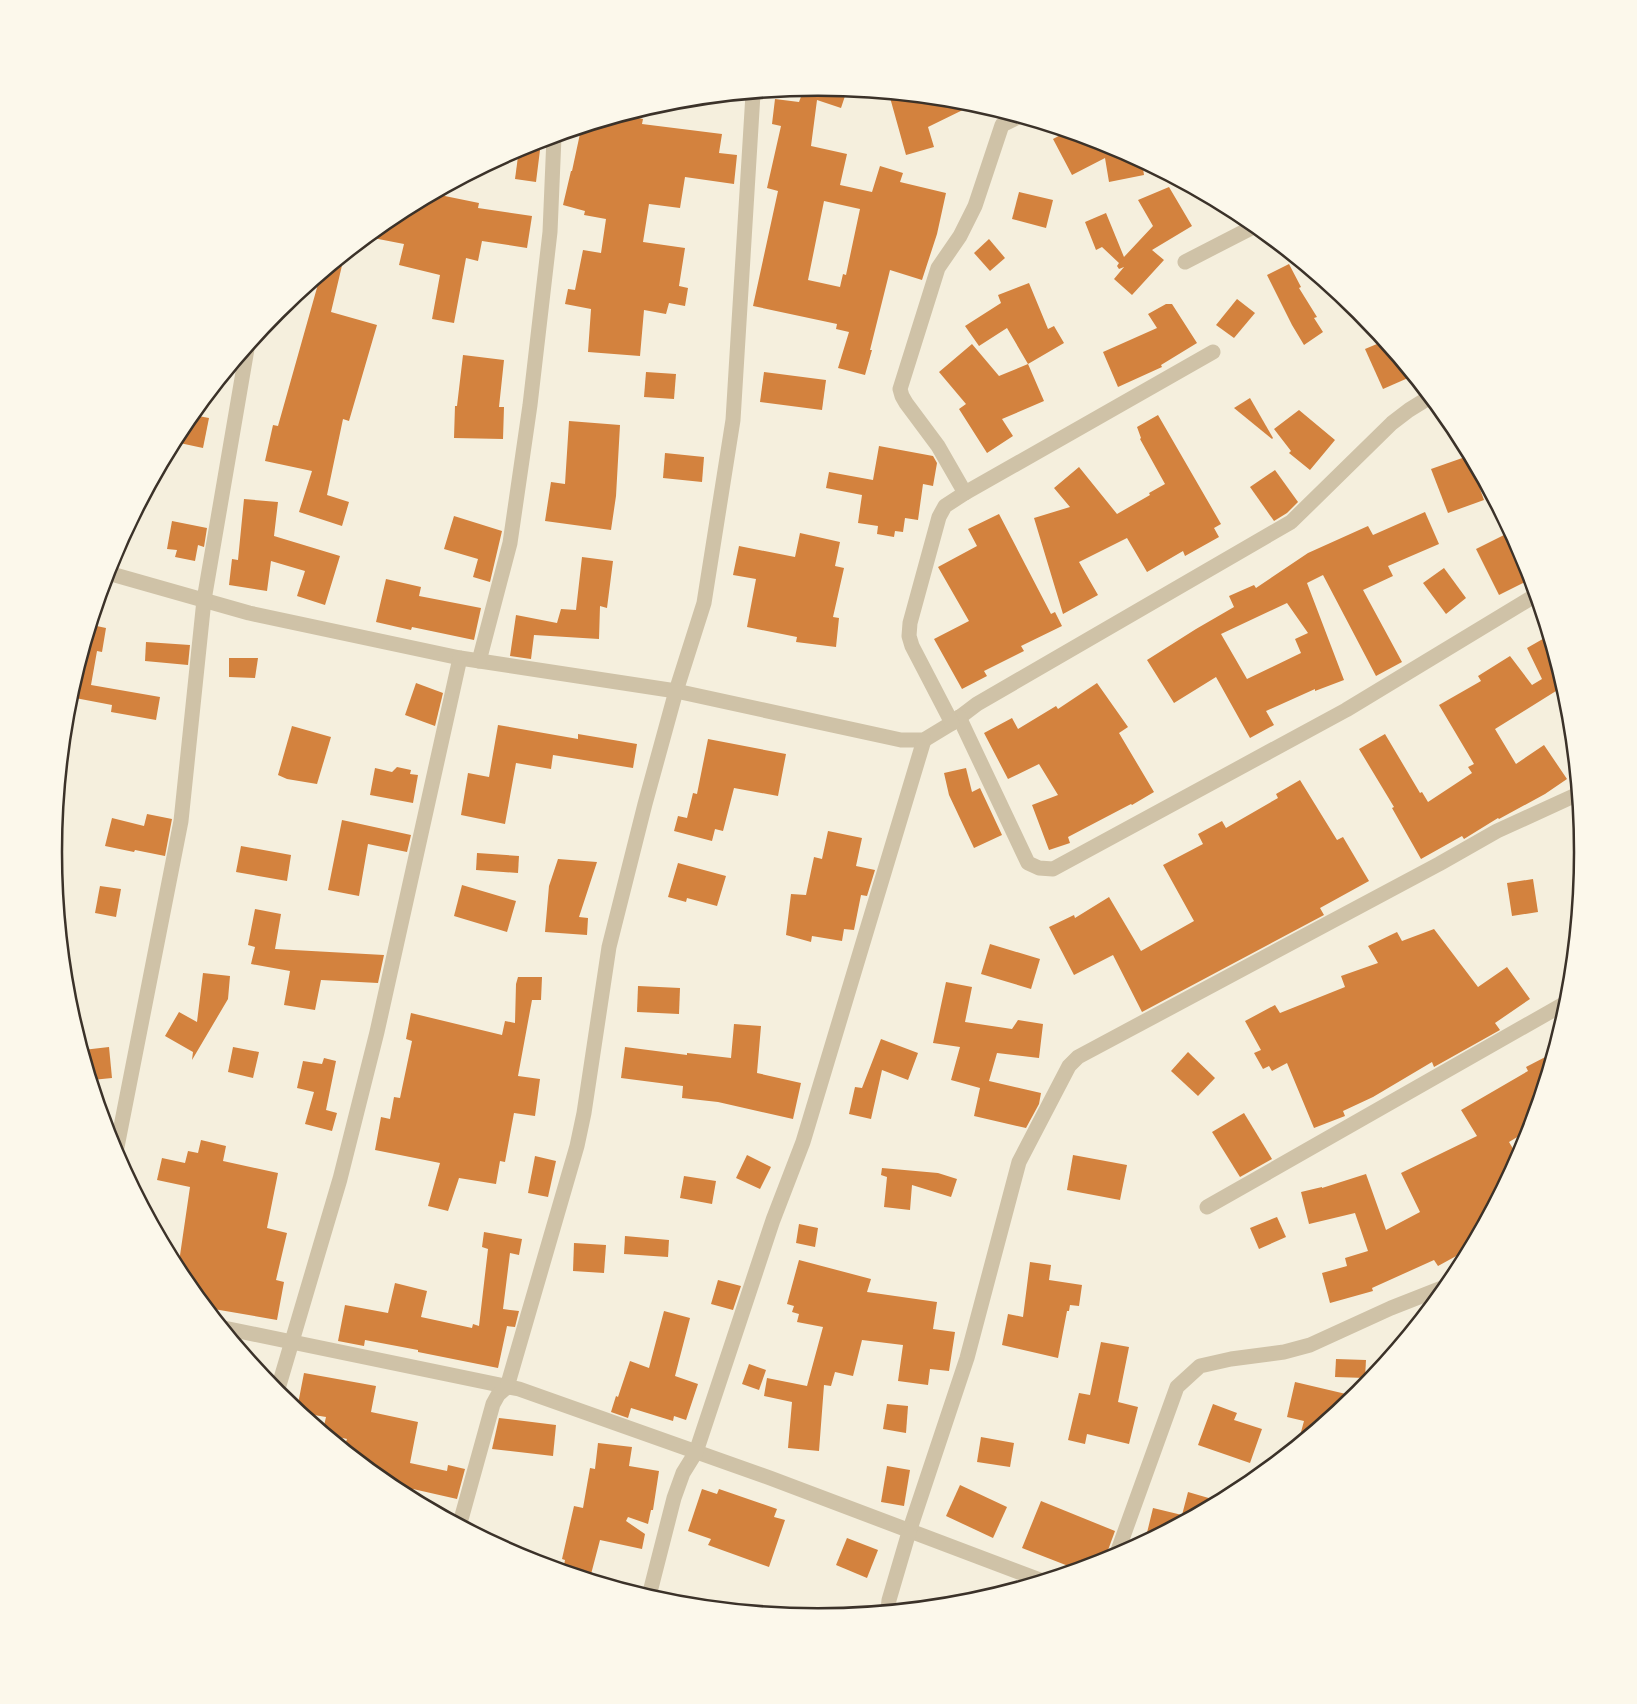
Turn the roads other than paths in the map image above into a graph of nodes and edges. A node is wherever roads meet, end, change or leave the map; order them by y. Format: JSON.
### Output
{"nodes":[{"id":1,"x":753,"y":99,"type":"edge"},
{"id":2,"x":1010,"y":121,"type":"edge"},
{"id":3,"x":554,"y":144,"type":"edge"},
{"id":4,"x":1248,"y":230,"type":"edge"},
{"id":5,"x":1185,"y":262,"type":"dead end"},
{"id":6,"x":1213,"y":352,"type":"dead end"},
{"id":7,"x":245,"y":360,"type":"edge"},
{"id":8,"x":1424,"y":401,"type":"edge"},
{"id":9,"x":964,"y":493,"type":"junction"},
{"id":10,"x":116,"y":575,"type":"edge"},
{"id":11,"x":1530,"y":599,"type":"edge"},
{"id":12,"x":204,"y":600,"type":"junction"},
{"id":13,"x":460,"y":658,"type":"junction"},
{"id":14,"x":479,"y":662,"type":"junction"},
{"id":15,"x":676,"y":691,"type":"junction"},
{"id":16,"x":956,"y":720,"type":"junction"},
{"id":17,"x":924,"y":740,"type":"junction"},
{"id":18,"x":1572,"y":797,"type":"edge"},
{"id":19,"x":1558,"y":1007,"type":"edge"},
{"id":20,"x":119,"y":1138,"type":"edge"},
{"id":21,"x":1207,"y":1207,"type":"dead end"},
{"id":22,"x":1433,"y":1292,"type":"edge"},
{"id":23,"x":234,"y":1330,"type":"edge"},
{"id":24,"x":291,"y":1342,"type":"junction"},
{"id":25,"x":280,"y":1382,"type":"edge"},
{"id":26,"x":507,"y":1387,"type":"junction"},
{"id":27,"x":696,"y":1452,"type":"junction"},
{"id":28,"x":461,"y":1518,"type":"edge"},
{"id":29,"x":909,"y":1532,"type":"junction"},
{"id":30,"x":1126,"y":1542,"type":"edge"},
{"id":31,"x":1032,"y":1577,"type":"edge"},
{"id":32,"x":651,"y":1588,"type":"edge"},
{"id":33,"x":889,"y":1604,"type":"edge"}],
"edges":[{"from":1,"to":15,"type":"street"},
{"from":2,"to":9,"type":"street"},
{"from":3,"to":14,"type":"street"},
{"from":4,"to":5,"type":"street"},
{"from":6,"to":9,"type":"street"},
{"from":7,"to":12,"type":"street"},
{"from":8,"to":16,"type":"street"},
{"from":9,"to":16,"type":"street"},
{"from":10,"to":12,"type":"street"},
{"from":11,"to":16,"type":"street"},
{"from":12,"to":13,"type":"street"},
{"from":12,"to":20,"type":"street"},
{"from":13,"to":14,"type":"street"},
{"from":13,"to":24,"type":"street"},
{"from":14,"to":15,"type":"street"},
{"from":15,"to":17,"type":"street"},
{"from":15,"to":26,"type":"street"},
{"from":16,"to":17,"type":"street"},
{"from":17,"to":27,"type":"street"},
{"from":18,"to":29,"type":"street"},
{"from":19,"to":21,"type":"street"},
{"from":22,"to":30,"type":"street"},
{"from":23,"to":24,"type":"street"},
{"from":24,"to":25,"type":"street"},
{"from":24,"to":26,"type":"street"},
{"from":26,"to":27,"type":"street"},
{"from":26,"to":28,"type":"street"},
{"from":27,"to":29,"type":"street"},
{"from":27,"to":32,"type":"street"},
{"from":29,"to":31,"type":"street"},
{"from":29,"to":33,"type":"street"}]}
